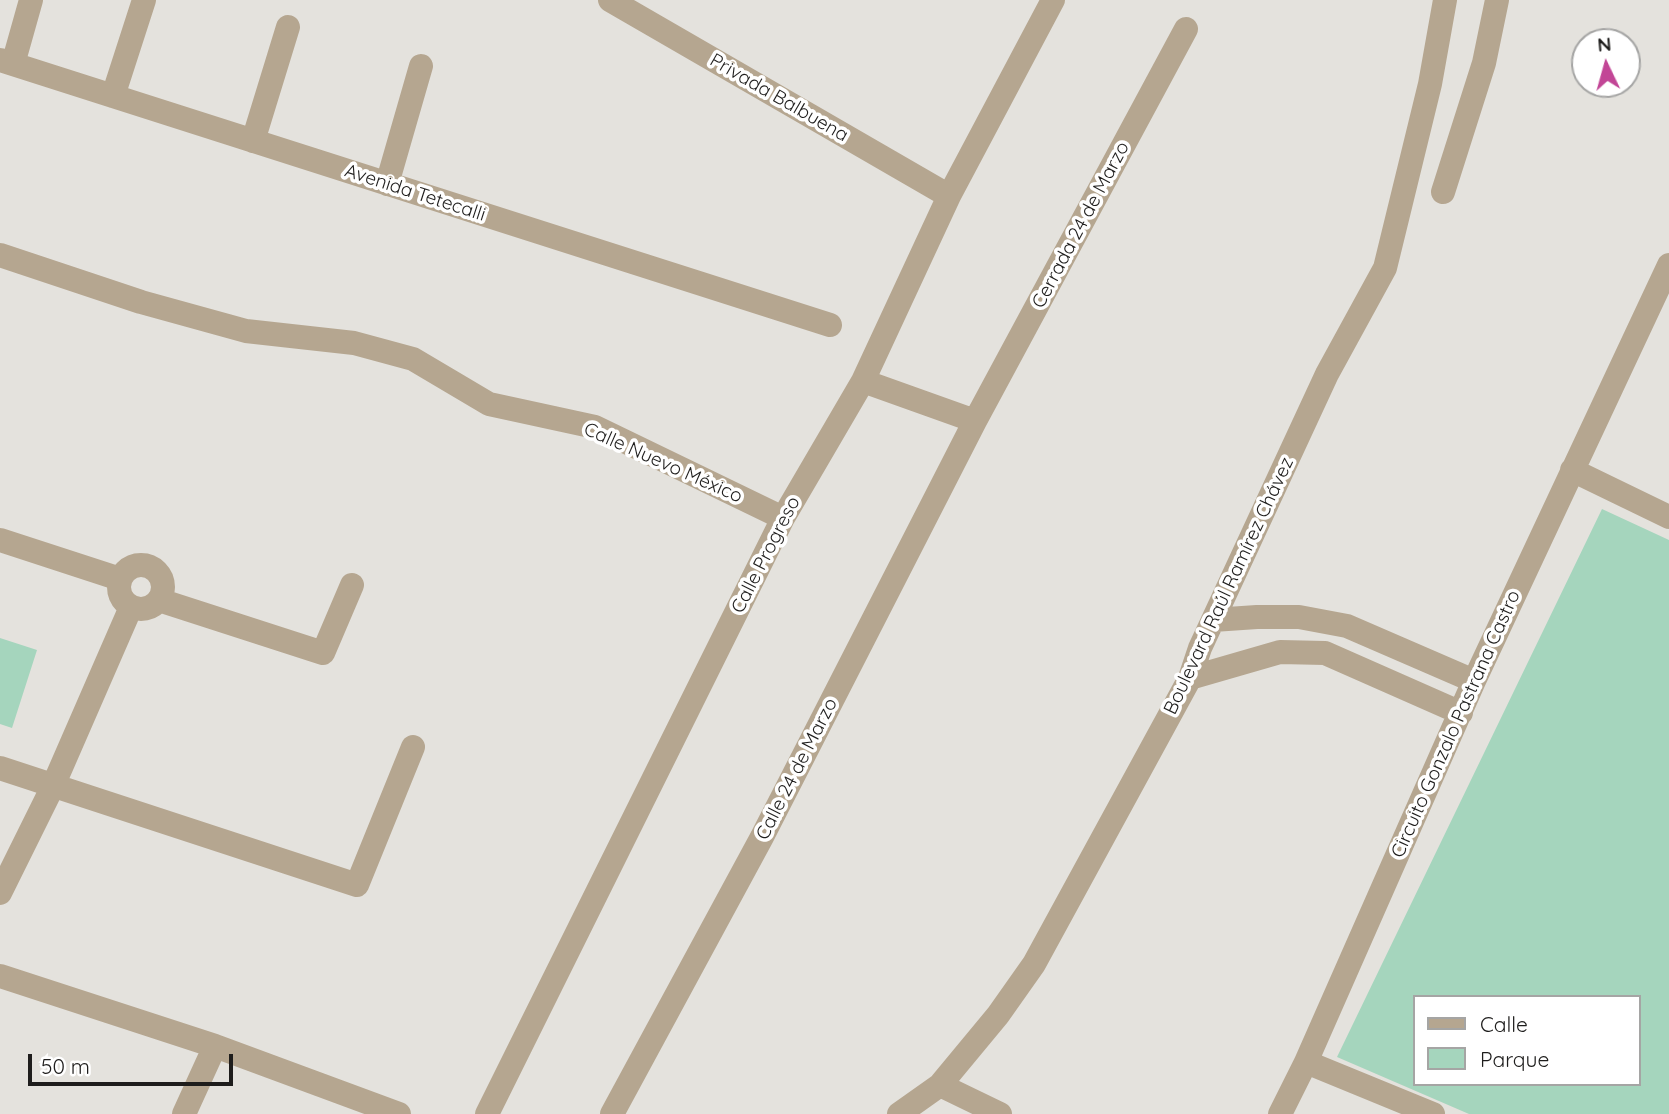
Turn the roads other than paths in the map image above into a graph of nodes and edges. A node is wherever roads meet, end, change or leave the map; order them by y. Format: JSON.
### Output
{"nodes":[{"id":1,"x":31,"y":0,"type":"edge"},
{"id":2,"x":144,"y":0,"type":"edge"},
{"id":3,"x":610,"y":0,"type":"edge"},
{"id":4,"x":1053,"y":0,"type":"edge"},
{"id":5,"x":1445,"y":0,"type":"edge"},
{"id":6,"x":1497,"y":0,"type":"edge"},
{"id":7,"x":288,"y":27,"type":"dead end"},
{"id":8,"x":1186,"y":29,"type":"dead end"},
{"id":9,"x":7,"y":62,"type":"edge"},
{"id":10,"x":421,"y":66,"type":"dead end"},
{"id":11,"x":113,"y":96,"type":"junction"},
{"id":12,"x":253,"y":141,"type":"junction"},
{"id":13,"x":387,"y":184,"type":"junction"},
{"id":14,"x":1443,"y":192,"type":"dead end"},
{"id":15,"x":949,"y":196,"type":"junction"},
{"id":16,"x":0,"y":255,"type":"edge"},
{"id":17,"x":1669,"y":265,"type":"edge"},
{"id":18,"x":830,"y":325,"type":"dead end"},
{"id":19,"x":863,"y":381,"type":"junction"},
{"id":20,"x":975,"y":421,"type":"junction"},
{"id":21,"x":1572,"y":470,"type":"junction"},
{"id":22,"x":1669,"y":517,"type":"edge"},
{"id":23,"x":783,"y":518,"type":"junction"},
{"id":24,"x":0,"y":540,"type":"edge"},
{"id":25,"x":120,"y":579,"type":"junction"},
{"id":26,"x":352,"y":585,"type":"dead end"},
{"id":27,"x":159,"y":600,"type":"junction"},
{"id":28,"x":131,"y":607,"type":"junction"},
{"id":29,"x":1213,"y":620,"type":"junction"},
{"id":30,"x":1190,"y":678,"type":"junction"},
{"id":31,"x":1474,"y":681,"type":"junction"},
{"id":32,"x":1461,"y":713,"type":"junction"},
{"id":33,"x":413,"y":747,"type":"dead end"},
{"id":34,"x":0,"y":768,"type":"edge"},
{"id":35,"x":53,"y":786,"type":"junction"},
{"id":36,"x":0,"y":892,"type":"edge"},
{"id":37,"x":0,"y":976,"type":"edge"},
{"id":38,"x":215,"y":1046,"type":"junction"},
{"id":39,"x":1306,"y":1062,"type":"junction"},
{"id":40,"x":940,"y":1085,"type":"junction"},
{"id":41,"x":184,"y":1114,"type":"edge"},
{"id":42,"x":399,"y":1114,"type":"edge"},
{"id":43,"x":487,"y":1114,"type":"edge"},
{"id":44,"x":612,"y":1114,"type":"edge"},
{"id":45,"x":900,"y":1114,"type":"edge"},
{"id":46,"x":1000,"y":1114,"type":"edge"},
{"id":47,"x":1280,"y":1114,"type":"edge"},
{"id":48,"x":1433,"y":1114,"type":"edge"}],
"edges":[{"from":1,"to":9,"type":"street"},
{"from":2,"to":11,"type":"street"},
{"from":3,"to":15,"type":"street","name":"Privada Balbuena"},
{"from":4,"to":15,"type":"street","name":"Calle Progreso"},
{"from":5,"to":29,"type":"street","name":"Boulevard Raúl Ramírez Chávez"},
{"from":6,"to":14,"type":"street"},
{"from":7,"to":12,"type":"street"},
{"from":8,"to":20,"type":"street","name":"Cerrada 24 de Marzo"},
{"from":9,"to":11,"type":"street","name":"Avenida Tetecalli"},
{"from":10,"to":13,"type":"street"},
{"from":11,"to":12,"type":"street","name":"Avenida Tetecalli"},
{"from":12,"to":13,"type":"street","name":"Avenida Tetecalli"},
{"from":13,"to":18,"type":"street","name":"Avenida Tetecalli"},
{"from":15,"to":19,"type":"street","name":"Calle Progreso"},
{"from":16,"to":23,"type":"street","name":"Calle Nuevo México"},
{"from":17,"to":21,"type":"street","name":"Circuito Gonzalo Pastrana Castro"},
{"from":19,"to":20,"type":"street"},
{"from":19,"to":23,"type":"street","name":"Calle Progreso"},
{"from":20,"to":44,"type":"street","name":"Calle 24 de Marzo"},
{"from":21,"to":22,"type":"street"},
{"from":21,"to":31,"type":"street","name":"Circuito Gonzalo Pastrana Castro"},
{"from":23,"to":43,"type":"street","name":"Calle Progreso"},
{"from":24,"to":25,"type":"street"},
{"from":25,"to":27,"type":"street"},
{"from":25,"to":28,"type":"street"},
{"from":26,"to":27,"type":"street"},
{"from":27,"to":28,"type":"street"},
{"from":28,"to":35,"type":"street"},
{"from":29,"to":30,"type":"street","name":"Boulevard Raúl Ramírez Chávez"},
{"from":29,"to":31,"type":"street"},
{"from":30,"to":32,"type":"street"},
{"from":30,"to":40,"type":"street","name":"Boulevard Raúl Ramírez Chávez"},
{"from":31,"to":32,"type":"street","name":"Circuito Gonzalo Pastrana Castro"},
{"from":32,"to":39,"type":"street","name":"Circuito Gonzalo Pastrana Castro"},
{"from":33,"to":35,"type":"street"},
{"from":34,"to":35,"type":"street"},
{"from":35,"to":36,"type":"street"},
{"from":37,"to":38,"type":"street"},
{"from":38,"to":41,"type":"street"},
{"from":38,"to":42,"type":"street"},
{"from":39,"to":47,"type":"street","name":"Circuito Gonzalo Pastrana Castro"},
{"from":39,"to":48,"type":"street"},
{"from":40,"to":45,"type":"street","name":"Boulevard Raúl Ramírez Chávez"},
{"from":40,"to":46,"type":"street"}]}
